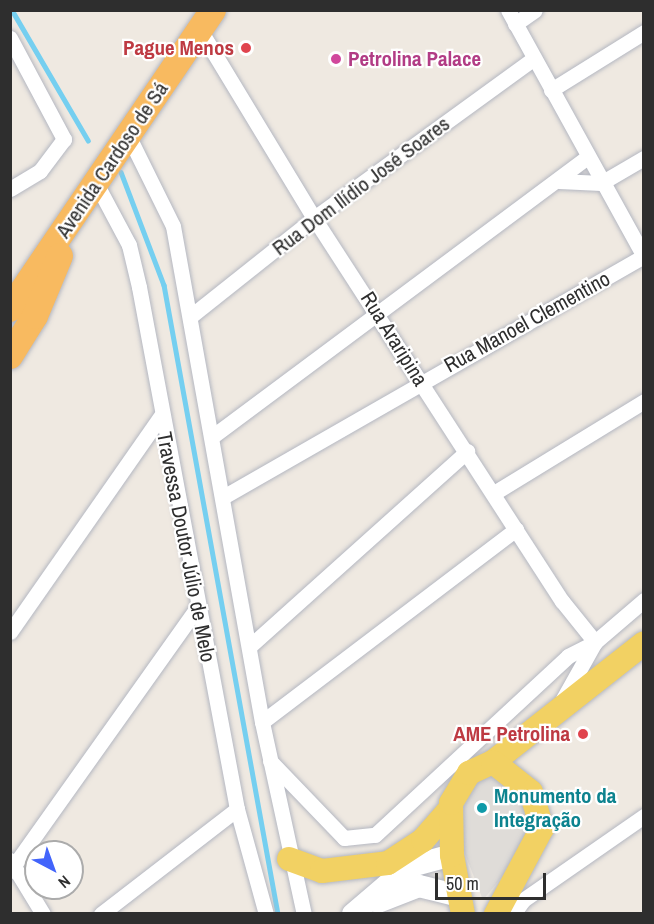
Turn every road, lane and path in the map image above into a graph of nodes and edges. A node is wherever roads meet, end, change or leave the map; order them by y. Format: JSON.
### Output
{"nodes":[{"id":1,"x":535,"y":10,"type":"edge"},
{"id":2,"x":512,"y":17,"type":"edge"},
{"id":3,"x":207,"y":20,"type":"edge"},
{"id":4,"x":644,"y":32,"type":"edge"},
{"id":5,"x":10,"y":38,"type":"edge"},
{"id":6,"x":533,"y":59,"type":"junction"},
{"id":7,"x":551,"y":90,"type":"junction"},
{"id":8,"x":129,"y":136,"type":"junction"},
{"id":9,"x":587,"y":157,"type":"junction"},
{"id":10,"x":644,"y":158,"type":"edge"},
{"id":11,"x":559,"y":181,"type":"junction"},
{"id":12,"x":601,"y":183,"type":"junction"},
{"id":13,"x":97,"y":184,"type":"junction"},
{"id":14,"x":10,"y":189,"type":"edge"},
{"id":15,"x":78,"y":212,"type":"junction"},
{"id":16,"x":314,"y":218,"type":"junction"},
{"id":17,"x":644,"y":256,"type":"edge"},
{"id":18,"x":10,"y":309,"type":"edge"},
{"id":19,"x":378,"y":311,"type":"junction"},
{"id":20,"x":191,"y":316,"type":"junction"},
{"id":21,"x":10,"y":356,"type":"edge"},
{"id":22,"x":420,"y":382,"type":"junction"},
{"id":23,"x":644,"y":401,"type":"edge"},
{"id":24,"x":162,"y":414,"type":"junction"},
{"id":25,"x":213,"y":436,"type":"junction"},
{"id":26,"x":467,"y":451,"type":"junction"},
{"id":27,"x":494,"y":493,"type":"junction"},
{"id":28,"x":224,"y":497,"type":"junction"},
{"id":29,"x":516,"y":529,"type":"junction"},
{"id":30,"x":644,"y":600,"type":"edge"},
{"id":31,"x":197,"y":608,"type":"junction"},
{"id":32,"x":10,"y":632,"type":"edge"},
{"id":33,"x":596,"y":642,"type":"junction"},
{"id":34,"x":644,"y":643,"type":"edge"},
{"id":35,"x":250,"y":646,"type":"junction"},
{"id":36,"x":560,"y":705,"type":"junction"},
{"id":37,"x":262,"y":722,"type":"junction"},
{"id":38,"x":270,"y":761,"type":"junction"},
{"id":39,"x":493,"y":762,"type":"junction"},
{"id":40,"x":237,"y":809,"type":"junction"},
{"id":41,"x":450,"y":809,"type":"junction"},
{"id":42,"x":644,"y":816,"type":"edge"},
{"id":43,"x":452,"y":855,"type":"junction"},
{"id":44,"x":289,"y":859,"type":"junction"},
{"id":45,"x":12,"y":866,"type":"edge"},
{"id":46,"x":461,"y":905,"type":"edge"},
{"id":47,"x":43,"y":914,"type":"edge"},
{"id":48,"x":101,"y":914,"type":"edge"},
{"id":49,"x":266,"y":914,"type":"edge"},
{"id":50,"x":303,"y":914,"type":"edge"},
{"id":51,"x":353,"y":914,"type":"edge"},
{"id":52,"x":359,"y":914,"type":"edge"},
{"id":53,"x":496,"y":914,"type":"edge"},
{"id":54,"x":513,"y":914,"type":"edge"}],
"edges":[{"from":1,"to":2,"type":"street"},
{"from":2,"to":6,"type":"street"},
{"from":3,"to":8,"type":"highway","name":"Avenida Cardoso de Sá"},
{"from":3,"to":16,"type":"street","name":"Rua Araripina"},
{"from":4,"to":7,"type":"street"},
{"from":5,"to":14,"type":"street"},
{"from":6,"to":7,"type":"street"},
{"from":6,"to":16,"type":"street","name":"Rua Dom Ilídio José Soares"},
{"from":7,"to":9,"type":"street"},
{"from":8,"to":13,"type":"highway","name":"Avenida Cardoso de Sá"},
{"from":8,"to":20,"type":"street","name":"Travessa Doutor Júlio de Melo"},
{"from":9,"to":11,"type":"street"},
{"from":9,"to":12,"type":"street"},
{"from":10,"to":12,"type":"street"},
{"from":11,"to":12,"type":"street"},
{"from":11,"to":19,"type":"street"},
{"from":12,"to":17,"type":"street"},
{"from":13,"to":15,"type":"highway","name":"Avenida Cardoso de Sá"},
{"from":13,"to":24,"type":"street","name":"Travessa Doutor Júlio de Melo"},
{"from":15,"to":18,"type":"highway","name":"Avenida Cardoso de Sá"},
{"from":15,"to":21,"type":"highway"},
{"from":16,"to":19,"type":"street","name":"Rua Araripina"},
{"from":16,"to":20,"type":"street","name":"Rua Dom Ilídio José Soares"},
{"from":17,"to":22,"type":"street","name":"Rua Manoel Clementino"},
{"from":19,"to":22,"type":"street","name":"Rua Araripina"},
{"from":19,"to":25,"type":"street"},
{"from":20,"to":25,"type":"street","name":"Travessa Doutor Júlio de Melo"},
{"from":22,"to":26,"type":"street","name":"Rua Araripina"},
{"from":22,"to":28,"type":"street","name":"Rua Manoel Clementino"},
{"from":23,"to":27,"type":"street"},
{"from":24,"to":31,"type":"street","name":"Travessa Doutor Júlio de Melo"},
{"from":24,"to":32,"type":"street"},
{"from":25,"to":28,"type":"street","name":"Travessa Doutor Júlio de Melo"},
{"from":26,"to":27,"type":"street","name":"Rua Araripina"},
{"from":26,"to":35,"type":"street"},
{"from":27,"to":29,"type":"street","name":"Rua Araripina"},
{"from":28,"to":35,"type":"street","name":"Travessa Doutor Júlio de Melo"},
{"from":29,"to":33,"type":"street","name":"Rua Araripina"},
{"from":29,"to":37,"type":"street"},
{"from":30,"to":33,"type":"street"},
{"from":31,"to":40,"type":"street","name":"Travessa Doutor Júlio de Melo"},
{"from":31,"to":45,"type":"street"},
{"from":33,"to":36,"type":"street"},
{"from":33,"to":38,"type":"street"},
{"from":34,"to":36,"type":"main road"},
{"from":35,"to":37,"type":"street","name":"Travessa Doutor Júlio de Melo"},
{"from":36,"to":39,"type":"main road"},
{"from":37,"to":38,"type":"street","name":"Travessa Doutor Júlio de Melo"},
{"from":38,"to":44,"type":"street","name":"Travessa Doutor Júlio de Melo"},
{"from":39,"to":41,"type":"main road"},
{"from":39,"to":53,"type":"main road"},
{"from":40,"to":48,"type":"street"},
{"from":40,"to":49,"type":"street","name":"Travessa Doutor Júlio de Melo"},
{"from":41,"to":43,"type":"main road"},
{"from":41,"to":44,"type":"main road"},
{"from":42,"to":54,"type":"street"},
{"from":43,"to":46,"type":"main road"},
{"from":43,"to":51,"type":"main road"},
{"from":44,"to":50,"type":"street","name":"Travessa Doutor Júlio de Melo"},
{"from":45,"to":47,"type":"street"},
{"from":46,"to":52,"type":"main road"}]}
